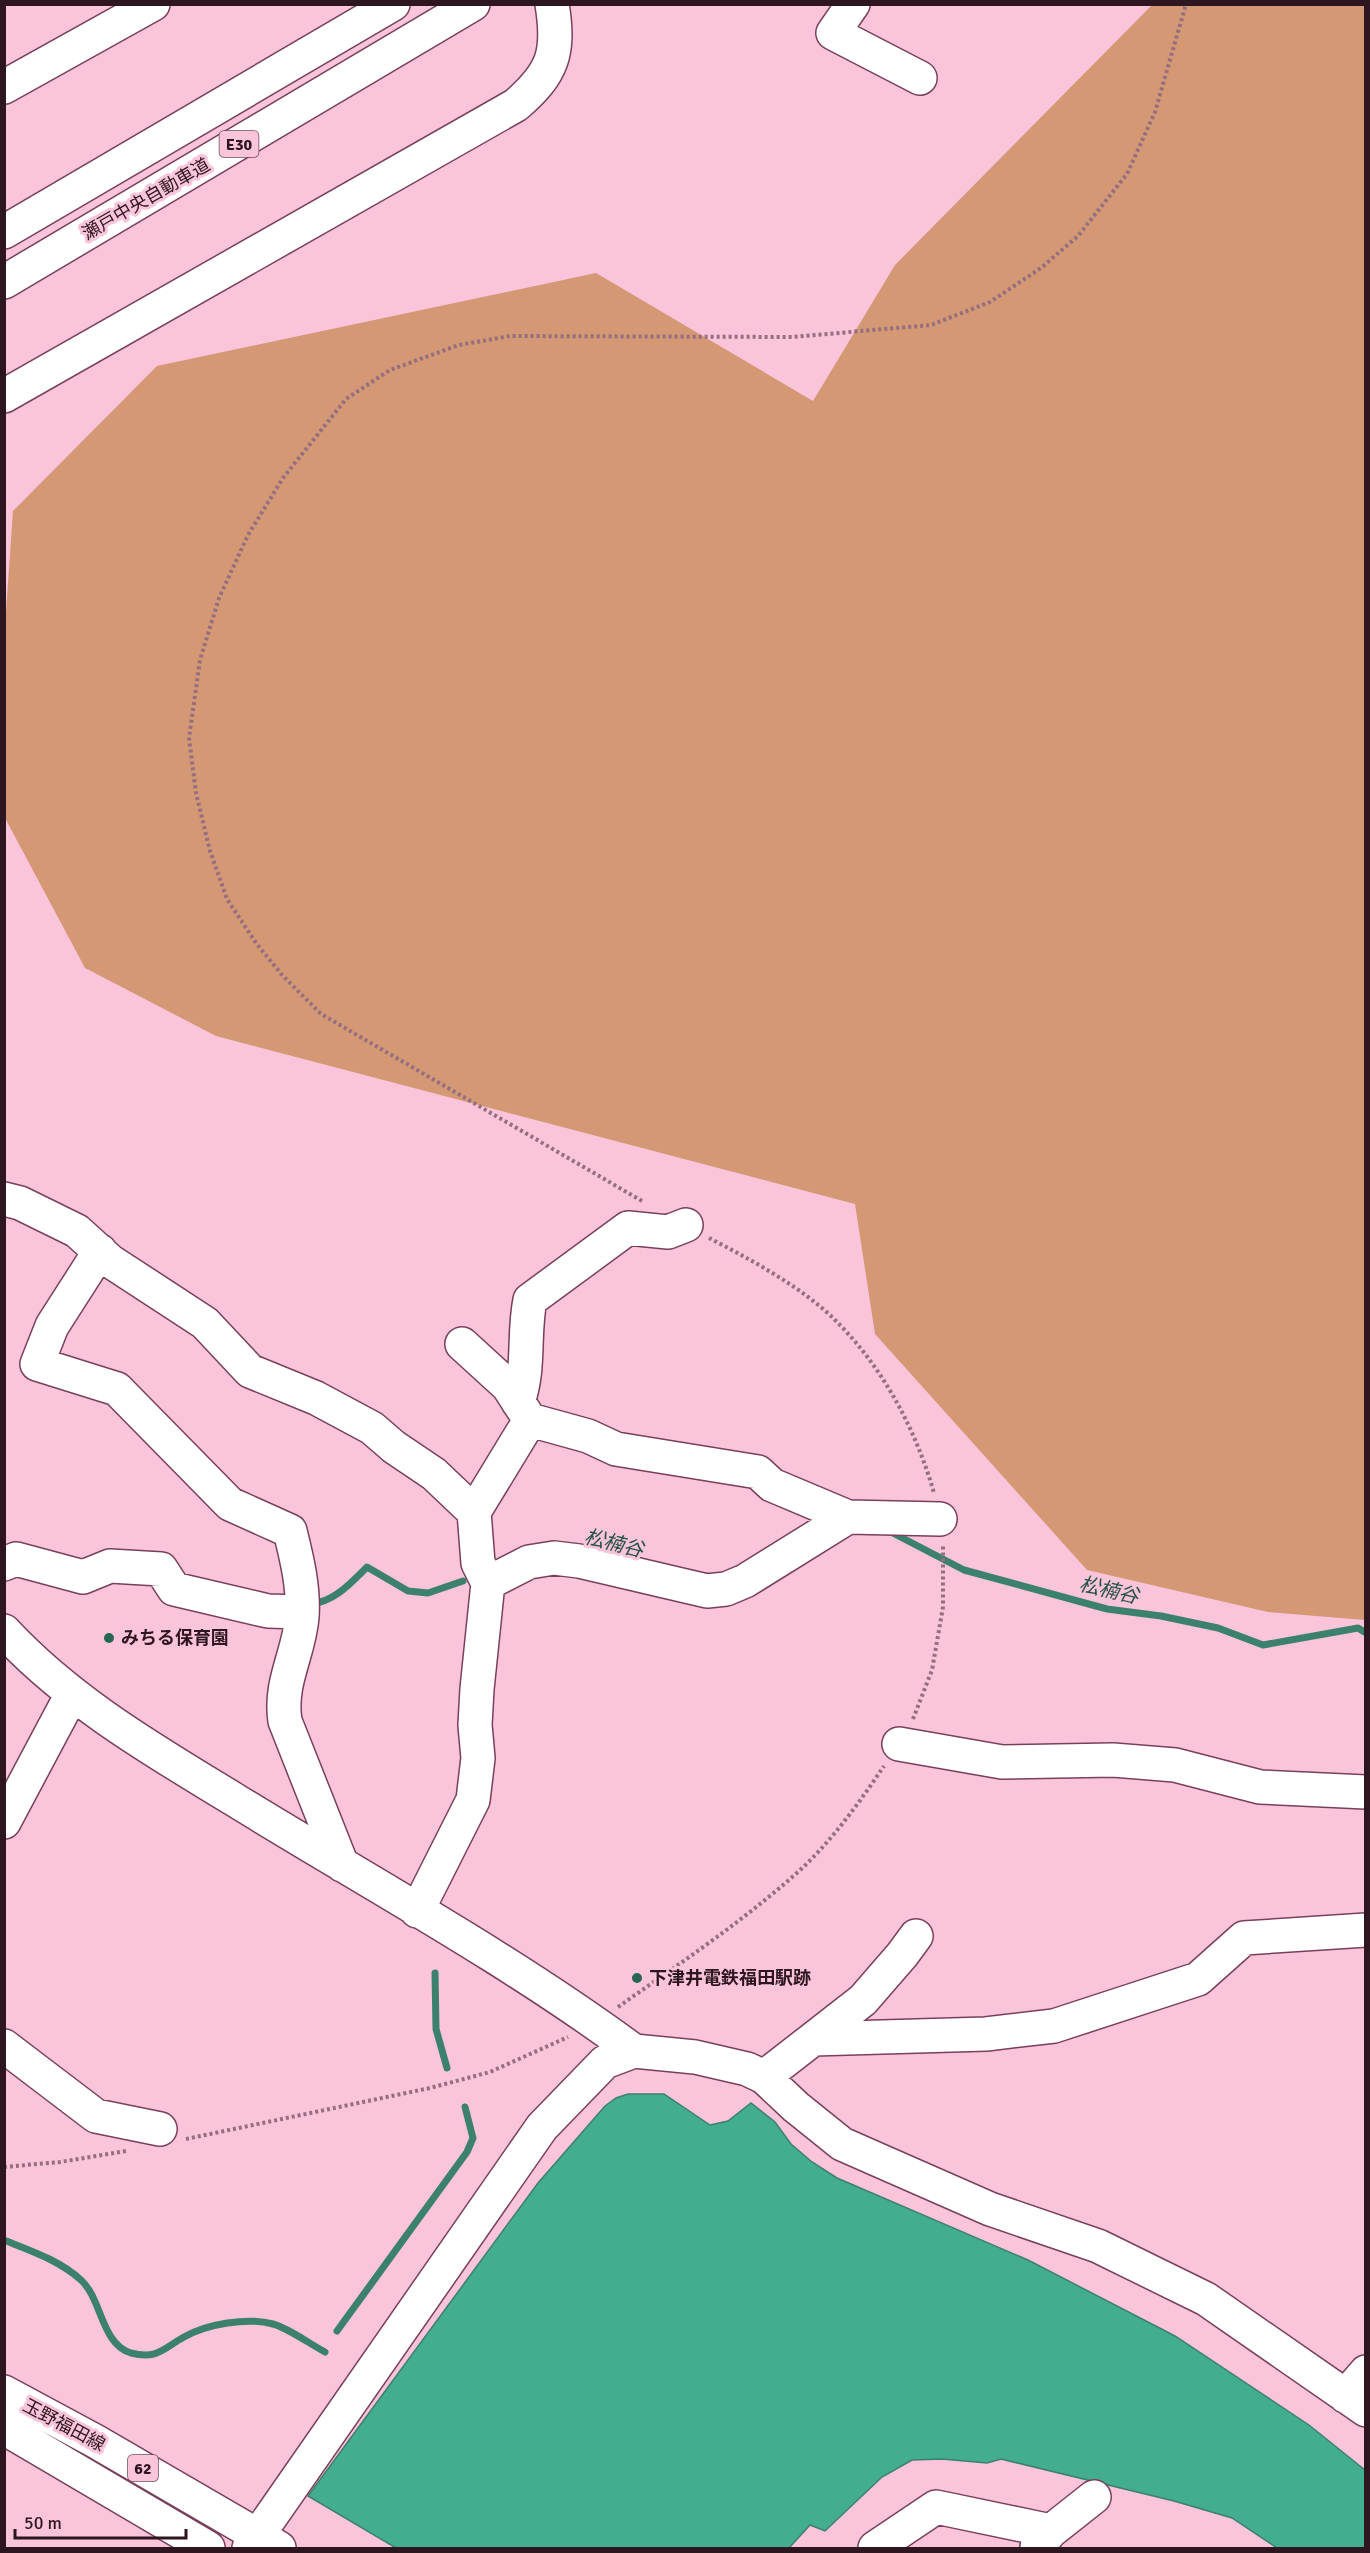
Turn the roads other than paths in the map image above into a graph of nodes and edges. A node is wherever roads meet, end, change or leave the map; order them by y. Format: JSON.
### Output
{"nodes":[{"id":1,"x":153,"y":4,"type":"edge"},
{"id":2,"x":393,"y":4,"type":"edge"},
{"id":3,"x":473,"y":4,"type":"edge"},
{"id":4,"x":853,"y":4,"type":"edge"},
{"id":5,"x":559,"y":8,"type":"edge"},
{"id":6,"x":920,"y":78,"type":"dead end"},
{"id":7,"x":4,"y":87,"type":"edge"},
{"id":8,"x":4,"y":232,"type":"edge"},
{"id":9,"x":4,"y":282,"type":"edge"},
{"id":10,"x":4,"y":396,"type":"edge"},
{"id":11,"x":4,"y":1199,"type":"edge"},
{"id":12,"x":686,"y":1226,"type":"road end"},
{"id":13,"x":100,"y":1251,"type":"junction"},
{"id":14,"x":462,"y":1344,"type":"dead end"},
{"id":15,"x":524,"y":1411,"type":"junction"},
{"id":16,"x":474,"y":1512,"type":"junction"},
{"id":17,"x":848,"y":1517,"type":"junction"},
{"id":18,"x":942,"y":1533,"type":"road end"},
{"id":19,"x":4,"y":1564,"type":"edge"},
{"id":20,"x":488,"y":1583,"type":"junction"},
{"id":21,"x":301,"y":1612,"type":"junction"},
{"id":22,"x":4,"y":1632,"type":"edge"},
{"id":23,"x":72,"y":1694,"type":"junction"},
{"id":24,"x":899,"y":1744,"type":"road end"},
{"id":25,"x":1365,"y":1792,"type":"edge"},
{"id":26,"x":4,"y":1822,"type":"edge"},
{"id":27,"x":342,"y":1864,"type":"junction"},
{"id":28,"x":417,"y":1911,"type":"junction"},
{"id":29,"x":1365,"y":1930,"type":"edge"},
{"id":30,"x":916,"y":1936,"type":"dead end"},
{"id":31,"x":813,"y":2039,"type":"junction"},
{"id":32,"x":4,"y":2046,"type":"edge"},
{"id":33,"x":634,"y":2051,"type":"junction"},
{"id":34,"x":764,"y":2077,"type":"junction"},
{"id":35,"x":169,"y":2135,"type":"road end"},
{"id":36,"x":4,"y":2392,"type":"edge"},
{"id":37,"x":1359,"y":2393,"type":"edge"},
{"id":38,"x":4,"y":2428,"type":"edge"},
{"id":39,"x":1094,"y":2497,"type":"dead end"},
{"id":40,"x":1043,"y":2540,"type":"edge"},
{"id":41,"x":262,"y":2544,"type":"edge"},
{"id":42,"x":208,"y":2548,"type":"edge"},
{"id":43,"x":875,"y":2548,"type":"edge"}],
"edges":[{"from":1,"to":7,"type":"main road"},
{"from":2,"to":8,"type":"main road","number":"E30"},
{"from":3,"to":9,"type":"main road","name":"瀬戸中央自動車道","number":"E30"},
{"from":4,"to":6,"type":"main road"},
{"from":5,"to":10,"type":"main road"},
{"from":11,"to":13,"type":"main road"},
{"from":12,"to":15,"type":"main road"},
{"from":13,"to":16,"type":"main road"},
{"from":13,"to":21,"type":"main road"},
{"from":14,"to":15,"type":"main road"},
{"from":15,"to":16,"type":"main road"},
{"from":15,"to":17,"type":"main road"},
{"from":16,"to":20,"type":"main road"},
{"from":17,"to":18,"type":"main road"},
{"from":17,"to":20,"type":"main road"},
{"from":19,"to":21,"type":"main road"},
{"from":20,"to":28,"type":"main road"},
{"from":21,"to":27,"type":"main road"},
{"from":22,"to":23,"type":"main road"},
{"from":23,"to":26,"type":"main road"},
{"from":23,"to":27,"type":"main road"},
{"from":24,"to":25,"type":"main road"},
{"from":27,"to":28,"type":"main road"},
{"from":28,"to":33,"type":"main road"},
{"from":29,"to":31,"type":"main road"},
{"from":30,"to":31,"type":"main road"},
{"from":31,"to":34,"type":"main road"},
{"from":32,"to":35,"type":"main road"},
{"from":33,"to":34,"type":"main road"},
{"from":33,"to":41,"type":"main road"},
{"from":34,"to":37,"type":"main road"},
{"from":36,"to":41,"type":"main road","name":"玉野福田線","number":"62"},
{"from":38,"to":42,"type":"main road","name":"玉野福田線","number":"62"},
{"from":39,"to":40,"type":"main road"},
{"from":40,"to":43,"type":"main road"}]}
